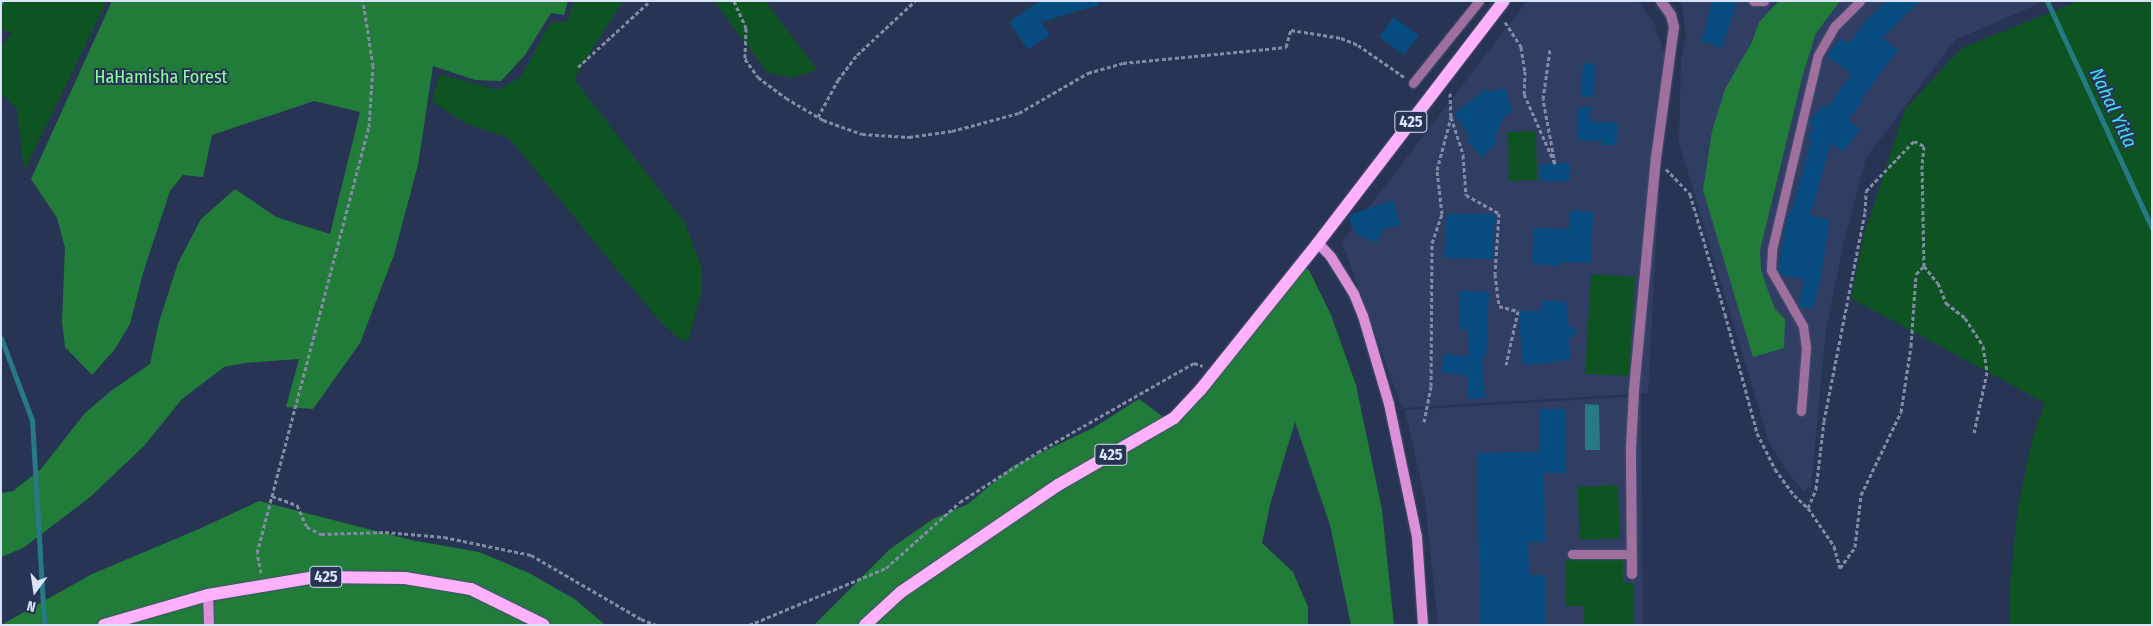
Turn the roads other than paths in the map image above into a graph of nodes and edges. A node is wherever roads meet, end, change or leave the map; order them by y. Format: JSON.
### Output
{"nodes":[{"id":1,"x":1479,"y":1,"type":"edge"},
{"id":2,"x":1661,"y":1,"type":"edge"},
{"id":3,"x":1753,"y":1,"type":"edge"},
{"id":4,"x":1764,"y":1,"type":"edge"},
{"id":5,"x":1860,"y":1,"type":"edge"},
{"id":6,"x":1501,"y":6,"type":"edge"},
{"id":7,"x":1413,"y":83,"type":"road end"},
{"id":8,"x":1318,"y":243,"type":"junction"},
{"id":9,"x":1801,"y":412,"type":"dead end"},
{"id":10,"x":1572,"y":554,"type":"dead end"},
{"id":11,"x":1631,"y":554,"type":"junction"},
{"id":12,"x":1632,"y":574,"type":"dead end"},
{"id":13,"x":208,"y":595,"type":"junction"},
{"id":14,"x":104,"y":625,"type":"edge"},
{"id":15,"x":209,"y":625,"type":"edge"},
{"id":16,"x":544,"y":625,"type":"edge"},
{"id":17,"x":865,"y":625,"type":"edge"},
{"id":18,"x":1423,"y":625,"type":"edge"}],
"edges":[{"from":1,"to":7,"type":"lane"},
{"from":2,"to":11,"type":"street"},
{"from":3,"to":4,"type":"lane"},
{"from":5,"to":9,"type":"lane"},
{"from":6,"to":8,"type":"main road","number":"425"},
{"from":8,"to":17,"type":"main road","number":"425"},
{"from":8,"to":18,"type":"main road"},
{"from":10,"to":11,"type":"lane"},
{"from":11,"to":12,"type":"street"},
{"from":13,"to":14,"type":"main road","number":"425"},
{"from":13,"to":15,"type":"main road"},
{"from":13,"to":16,"type":"main road","number":"425"}]}
